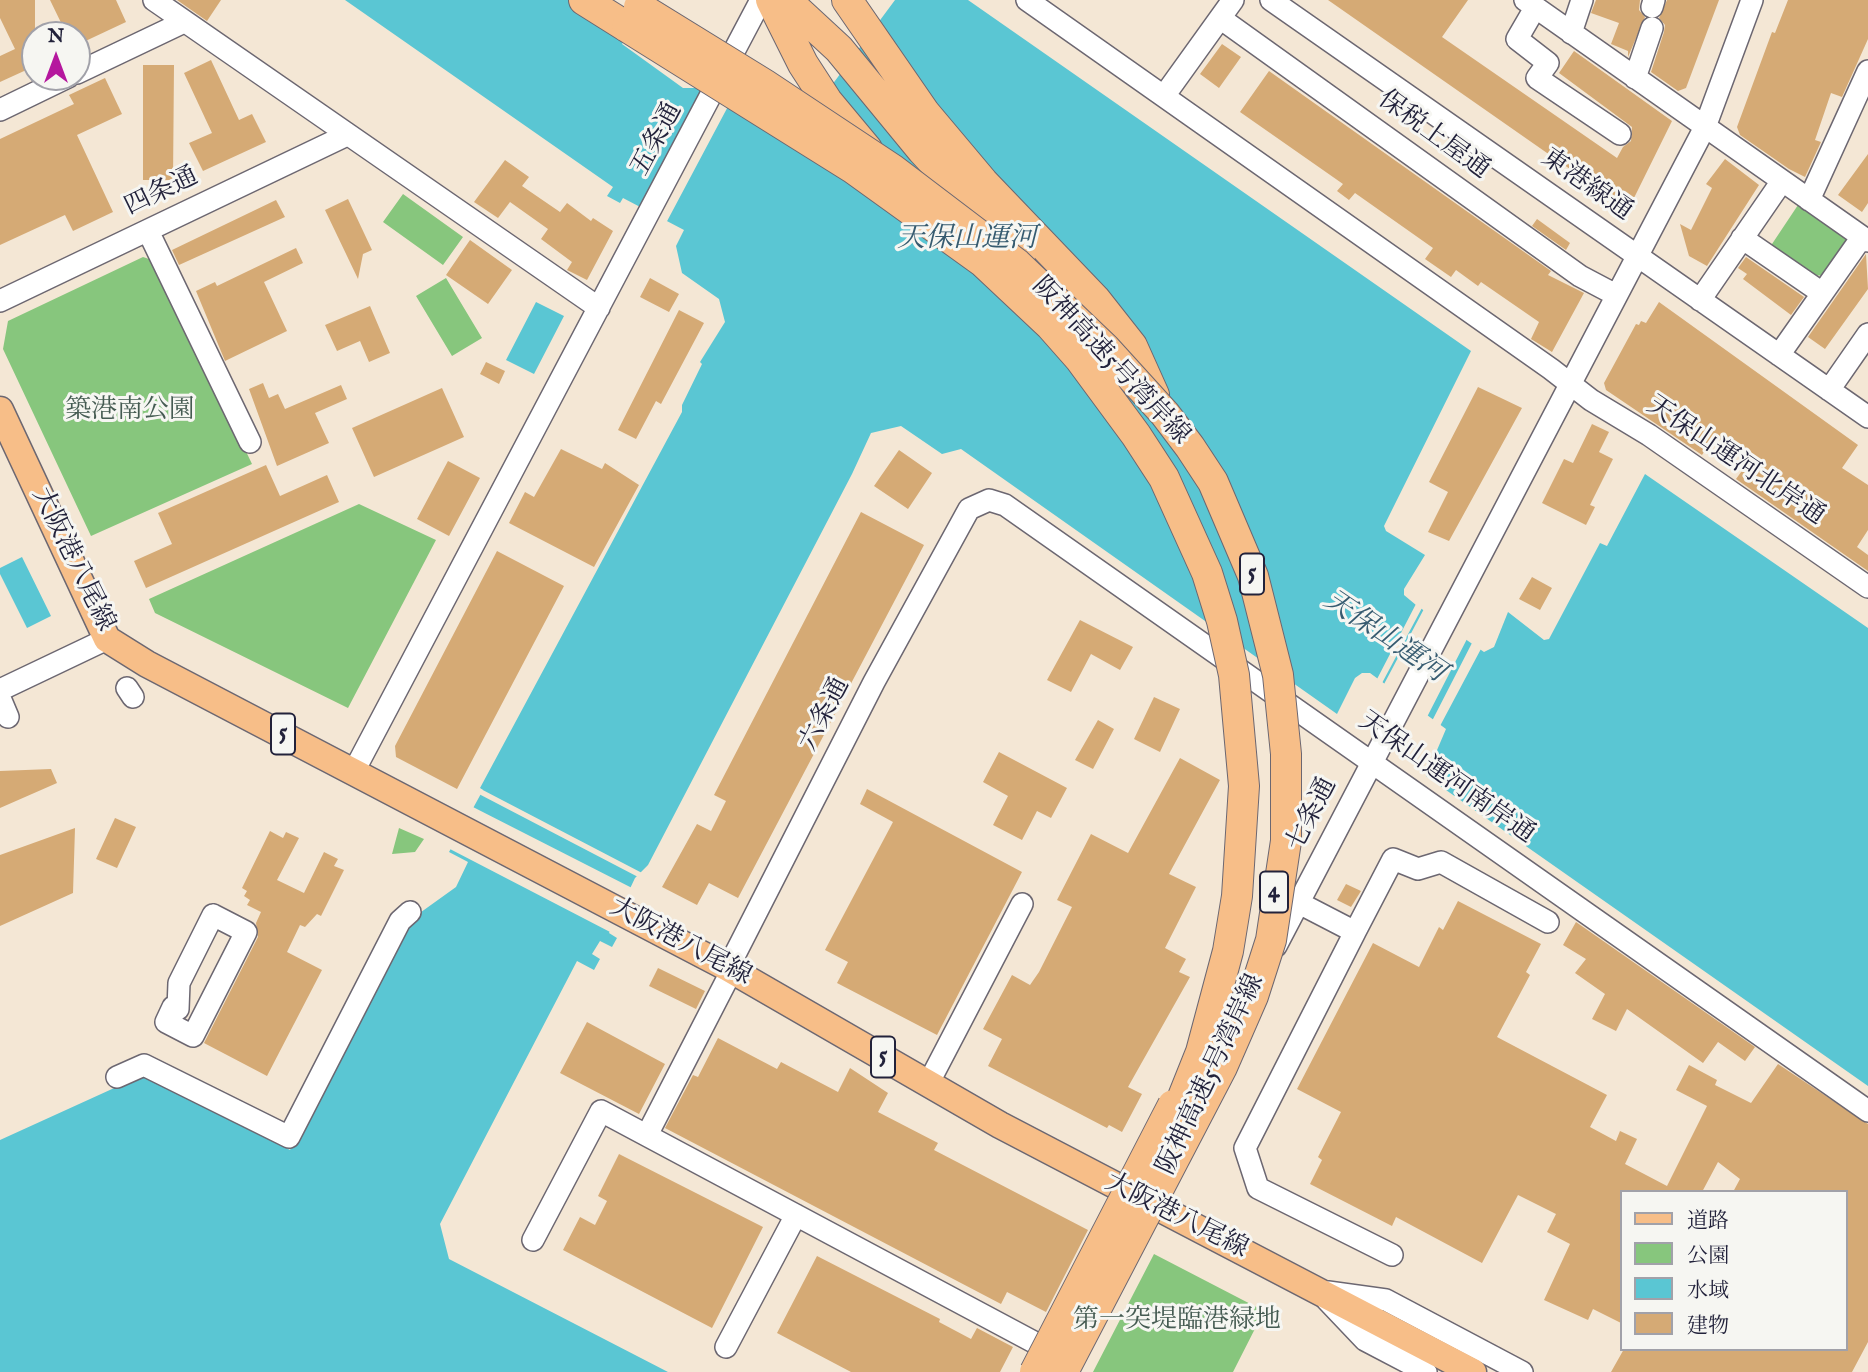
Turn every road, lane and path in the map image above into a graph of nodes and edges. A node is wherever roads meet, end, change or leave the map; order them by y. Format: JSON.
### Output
{"nodes":[{"id":1,"x":154,"y":0,"type":"edge"},
{"id":2,"x":584,"y":0,"type":"edge"},
{"id":3,"x":629,"y":0,"type":"edge"},
{"id":4,"x":761,"y":0,"type":"edge"},
{"id":5,"x":847,"y":0,"type":"edge"},
{"id":6,"x":1027,"y":0,"type":"edge"},
{"id":7,"x":1233,"y":0,"type":"edge"},
{"id":8,"x":1271,"y":0,"type":"edge"},
{"id":9,"x":1582,"y":0,"type":"edge"},
{"id":10,"x":1752,"y":0,"type":"edge"},
{"id":11,"x":1530,"y":4,"type":"edge"},
{"id":12,"x":778,"y":6,"type":"edge"},
{"id":13,"x":1653,"y":12,"type":"edge"},
{"id":14,"x":1220,"y":18,"type":"junction"},
{"id":15,"x":184,"y":22,"type":"junction"},
{"id":16,"x":1571,"y":33,"type":"junction"},
{"id":17,"x":91,"y":66,"type":"edge"},
{"id":18,"x":1868,"y":71,"type":"edge"},
{"id":19,"x":1635,"y":78,"type":"junction"},
{"id":20,"x":39,"y":91,"type":"edge"},
{"id":21,"x":1164,"y":96,"type":"junction"},
{"id":22,"x":1862,"y":98,"type":"edge"},
{"id":23,"x":0,"y":110,"type":"edge"},
{"id":24,"x":1705,"y":127,"type":"junction"},
{"id":25,"x":1620,"y":134,"type":"dead end"},
{"id":26,"x":347,"y":135,"type":"junction"},
{"id":27,"x":1782,"y":181,"type":"junction"},
{"id":28,"x":1809,"y":200,"type":"junction"},
{"id":29,"x":148,"y":231,"type":"junction"},
{"id":30,"x":1742,"y":238,"type":"junction"},
{"id":31,"x":1865,"y":239,"type":"edge"},
{"id":32,"x":1637,"y":256,"type":"junction"},
{"id":33,"x":1822,"y":293,"type":"junction"},
{"id":34,"x":1616,"y":295,"type":"junction"},
{"id":35,"x":1700,"y":300,"type":"junction"},
{"id":36,"x":0,"y":301,"type":"edge"},
{"id":37,"x":599,"y":307,"type":"junction"},
{"id":38,"x":1868,"y":334,"type":"edge"},
{"id":39,"x":1779,"y":355,"type":"junction"},
{"id":40,"x":1570,"y":384,"type":"junction"},
{"id":41,"x":1829,"y":390,"type":"junction"},
{"id":42,"x":1154,"y":395,"type":"junction"},
{"id":43,"x":0,"y":410,"type":"edge"},
{"id":44,"x":1868,"y":417,"type":"edge"},
{"id":45,"x":250,"y":442,"type":"dead end"},
{"id":46,"x":989,"y":500,"type":"joint"},
{"id":47,"x":1868,"y":587,"type":"edge"},
{"id":48,"x":107,"y":639,"type":"junction"},
{"id":49,"x":0,"y":690,"type":"edge"},
{"id":50,"x":1373,"y":761,"type":"junction"},
{"id":51,"x":354,"y":771,"type":"junction"},
{"id":52,"x":1299,"y":903,"type":"junction"},
{"id":53,"x":1022,"y":904,"type":"dead end"},
{"id":54,"x":410,"y":912,"type":"dead end"},
{"id":55,"x":213,"y":915,"type":"joint"},
{"id":56,"x":1548,"y":922,"type":"dead end"},
{"id":57,"x":1354,"y":932,"type":"junction"},
{"id":58,"x":730,"y":969,"type":"junction"},
{"id":59,"x":117,"y":1077,"type":"dead end"},
{"id":60,"x":929,"y":1084,"type":"junction"},
{"id":61,"x":1868,"y":1111,"type":"edge"},
{"id":62,"x":647,"y":1135,"type":"junction"},
{"id":63,"x":1144,"y":1200,"type":"junction"},
{"id":64,"x":796,"y":1215,"type":"junction"},
{"id":65,"x":533,"y":1240,"type":"dead end"},
{"id":66,"x":1392,"y":1255,"type":"dead end"},
{"id":67,"x":1319,"y":1291,"type":"junction"},
{"id":68,"x":726,"y":1347,"type":"dead end"},
{"id":69,"x":1057,"y":1369,"type":"edge"},
{"id":70,"x":1034,"y":1372,"type":"edge"},
{"id":71,"x":1426,"y":1372,"type":"edge"},
{"id":72,"x":1473,"y":1372,"type":"edge"},
{"id":73,"x":1522,"y":1372,"type":"edge"}],
"edges":[{"from":1,"to":15,"type":"street"},
{"from":2,"to":69,"type":"highway","name":"阪神高速5号湾岸線","number":"5","bridge":true},
{"from":3,"to":69,"type":"highway","name":"阪神高速5号湾岸線","number":"5","bridge":true},
{"from":4,"to":37,"type":"street","name":"五条通"},
{"from":5,"to":42,"type":"highway"},
{"from":6,"to":21,"type":"street","name":"天保山運河北岸通"},
{"from":7,"to":14,"type":"street"},
{"from":8,"to":32,"type":"street","name":"東港線通"},
{"from":9,"to":16,"type":"street"},
{"from":10,"to":24,"type":"street","name":"七条通"},
{"from":11,"to":16,"type":"street"},
{"from":11,"to":25,"type":"street"},
{"from":12,"to":42,"type":"highway","bridge":true},
{"from":12,"to":70,"type":"highway","number":"4","bridge":true},
{"from":13,"to":19,"type":"street"},
{"from":14,"to":21,"type":"street"},
{"from":14,"to":34,"type":"street","name":"保税上屋通"},
{"from":15,"to":17,"type":"street"},
{"from":15,"to":26,"type":"street"},
{"from":16,"to":19,"type":"street"},
{"from":18,"to":22,"type":"street"},
{"from":19,"to":24,"type":"street"},
{"from":20,"to":23,"type":"street"},
{"from":21,"to":40,"type":"street","name":"天保山運河北岸通"},
{"from":22,"to":28,"type":"street"},
{"from":24,"to":27,"type":"street"},
{"from":24,"to":32,"type":"street","name":"七条通"},
{"from":26,"to":29,"type":"street","name":"四条通"},
{"from":26,"to":37,"type":"street"},
{"from":27,"to":28,"type":"street"},
{"from":27,"to":30,"type":"street"},
{"from":28,"to":31,"type":"street"},
{"from":29,"to":36,"type":"street","name":"四条通"},
{"from":29,"to":45,"type":"street"},
{"from":30,"to":33,"type":"street"},
{"from":30,"to":35,"type":"street"},
{"from":31,"to":33,"type":"street"},
{"from":32,"to":34,"type":"street","name":"七条通"},
{"from":32,"to":35,"type":"street","name":"東港線通"},
{"from":33,"to":39,"type":"street"},
{"from":34,"to":40,"type":"street","name":"七条通"},
{"from":35,"to":39,"type":"street","name":"東港線通"},
{"from":37,"to":51,"type":"street","name":"五条通"},
{"from":38,"to":41,"type":"street"},
{"from":39,"to":41,"type":"street","name":"東港線通"},
{"from":40,"to":47,"type":"street","name":"天保山運河北岸通"},
{"from":40,"to":50,"type":"street","name":"七条通"},
{"from":41,"to":44,"type":"street","name":"東港線通"},
{"from":42,"to":69,"type":"highway","number":"4","bridge":true},
{"from":43,"to":48,"type":"main road","name":"大阪港八尾線"},
{"from":46,"to":50,"type":"street","name":"天保山運河南岸通"},
{"from":46,"to":58,"type":"street","name":"六条通"},
{"from":48,"to":49,"type":"street"},
{"from":48,"to":51,"type":"main road","name":"大阪港八尾線","number":"5"},
{"from":50,"to":52,"type":"street","name":"七条通"},
{"from":50,"to":61,"type":"street","name":"天保山運河南岸通"},
{"from":51,"to":58,"type":"main road","name":"大阪港八尾線","number":"5"},
{"from":52,"to":57,"type":"street"},
{"from":52,"to":63,"type":"street","name":"七条通"},
{"from":53,"to":60,"type":"street"},
{"from":54,"to":59,"type":"street"},
{"from":55,"to":55,"type":"street"},
{"from":56,"to":57,"type":"street"},
{"from":57,"to":66,"type":"street"},
{"from":58,"to":60,"type":"main road","name":"大阪港八尾線","number":"5"},
{"from":58,"to":62,"type":"street","name":"六条通"},
{"from":60,"to":63,"type":"main road","name":"大阪港八尾線","number":"5"},
{"from":62,"to":64,"type":"street"},
{"from":62,"to":65,"type":"street"},
{"from":63,"to":67,"type":"main road","name":"大阪港八尾線","number":"5"},
{"from":63,"to":69,"type":"street","name":"七条通"},
{"from":64,"to":68,"type":"street"},
{"from":64,"to":69,"type":"street"},
{"from":67,"to":71,"type":"street"},
{"from":67,"to":72,"type":"main road","name":"大阪港八尾線","number":"5"},
{"from":67,"to":73,"type":"street"}]}
